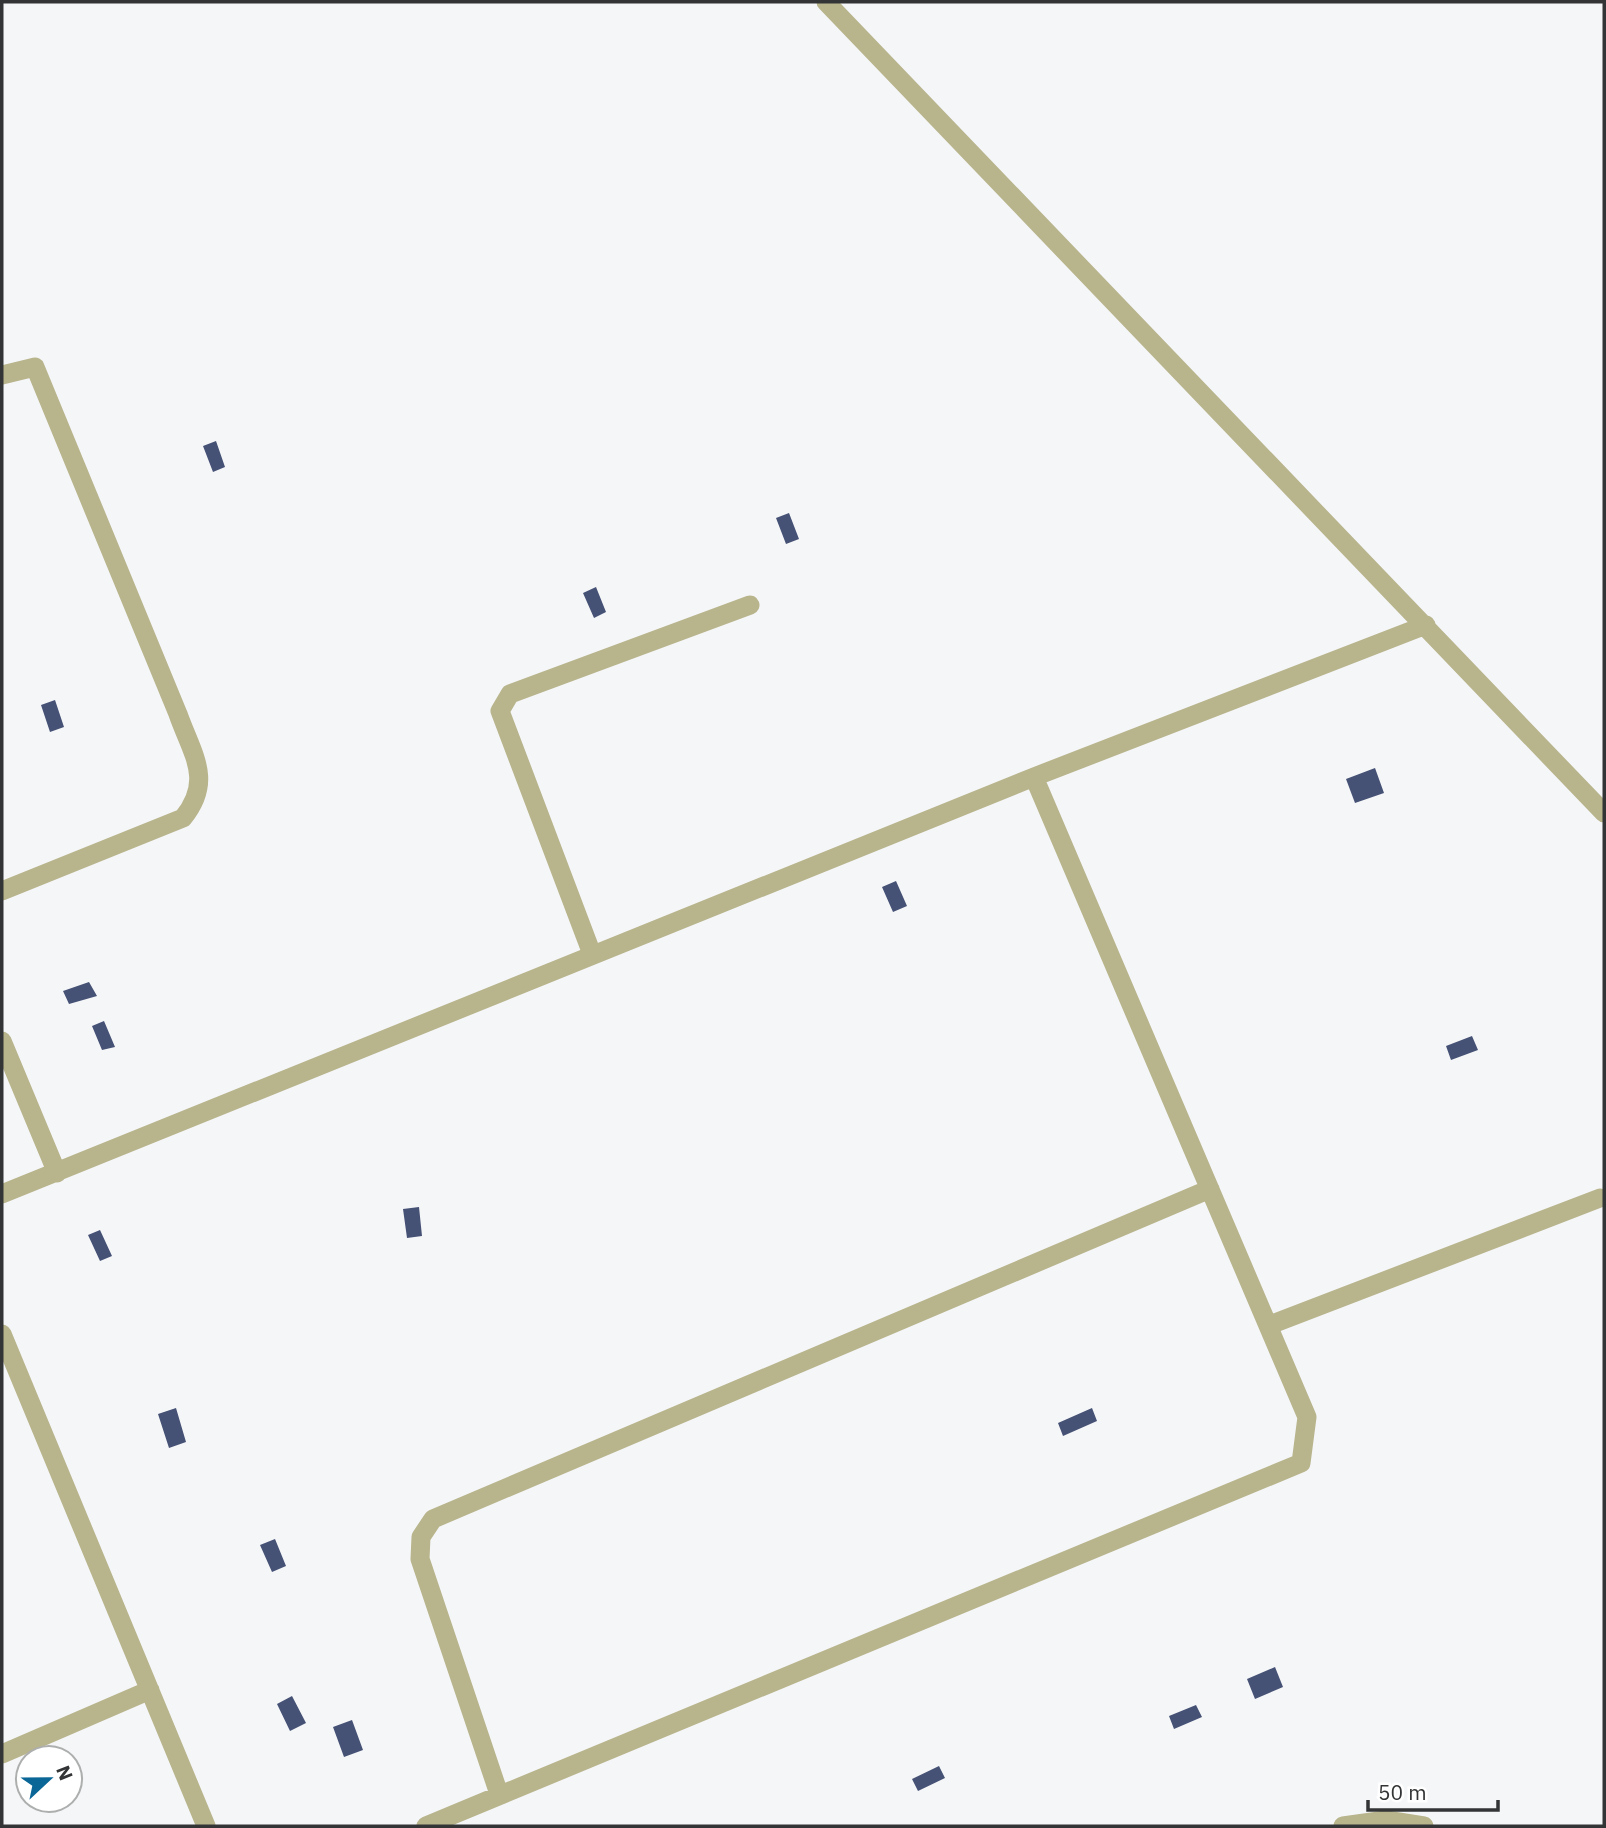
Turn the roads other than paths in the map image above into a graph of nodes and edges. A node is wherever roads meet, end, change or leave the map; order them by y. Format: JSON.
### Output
{"nodes":[{"id":1,"x":826,"y":2,"type":"edge"},
{"id":2,"x":2,"y":375,"type":"edge"},
{"id":3,"x":750,"y":605,"type":"dead end"},
{"id":4,"x":1426,"y":625,"type":"junction"},
{"id":5,"x":1034,"y":777,"type":"junction"},
{"id":6,"x":1604,"y":813,"type":"edge"},
{"id":7,"x":2,"y":891,"type":"edge"},
{"id":8,"x":592,"y":954,"type":"junction"},
{"id":9,"x":2,"y":1041,"type":"edge"},
{"id":10,"x":57,"y":1174,"type":"junction"},
{"id":11,"x":1210,"y":1189,"type":"junction"},
{"id":12,"x":2,"y":1194,"type":"edge"},
{"id":13,"x":1600,"y":1198,"type":"dead end"},
{"id":14,"x":1270,"y":1325,"type":"junction"},
{"id":15,"x":2,"y":1334,"type":"edge"},
{"id":16,"x":150,"y":1690,"type":"junction"},
{"id":17,"x":2,"y":1754,"type":"edge"},
{"id":18,"x":499,"y":1794,"type":"junction"},
{"id":19,"x":206,"y":1826,"type":"edge"},
{"id":20,"x":426,"y":1826,"type":"edge"},
{"id":21,"x":1343,"y":1826,"type":"edge"},
{"id":22,"x":1424,"y":1826,"type":"edge"}],
"edges":[{"from":1,"to":4,"type":"street"},
{"from":2,"to":7,"type":"street"},
{"from":3,"to":8,"type":"street"},
{"from":4,"to":5,"type":"street"},
{"from":4,"to":6,"type":"street"},
{"from":5,"to":8,"type":"street"},
{"from":5,"to":11,"type":"street"},
{"from":8,"to":10,"type":"street"},
{"from":9,"to":10,"type":"street"},
{"from":10,"to":12,"type":"street"},
{"from":11,"to":14,"type":"street"},
{"from":11,"to":18,"type":"street"},
{"from":13,"to":14,"type":"street"},
{"from":14,"to":18,"type":"street"},
{"from":15,"to":16,"type":"street"},
{"from":16,"to":17,"type":"street"},
{"from":16,"to":19,"type":"street"},
{"from":18,"to":20,"type":"street"},
{"from":21,"to":22,"type":"street"}]}
